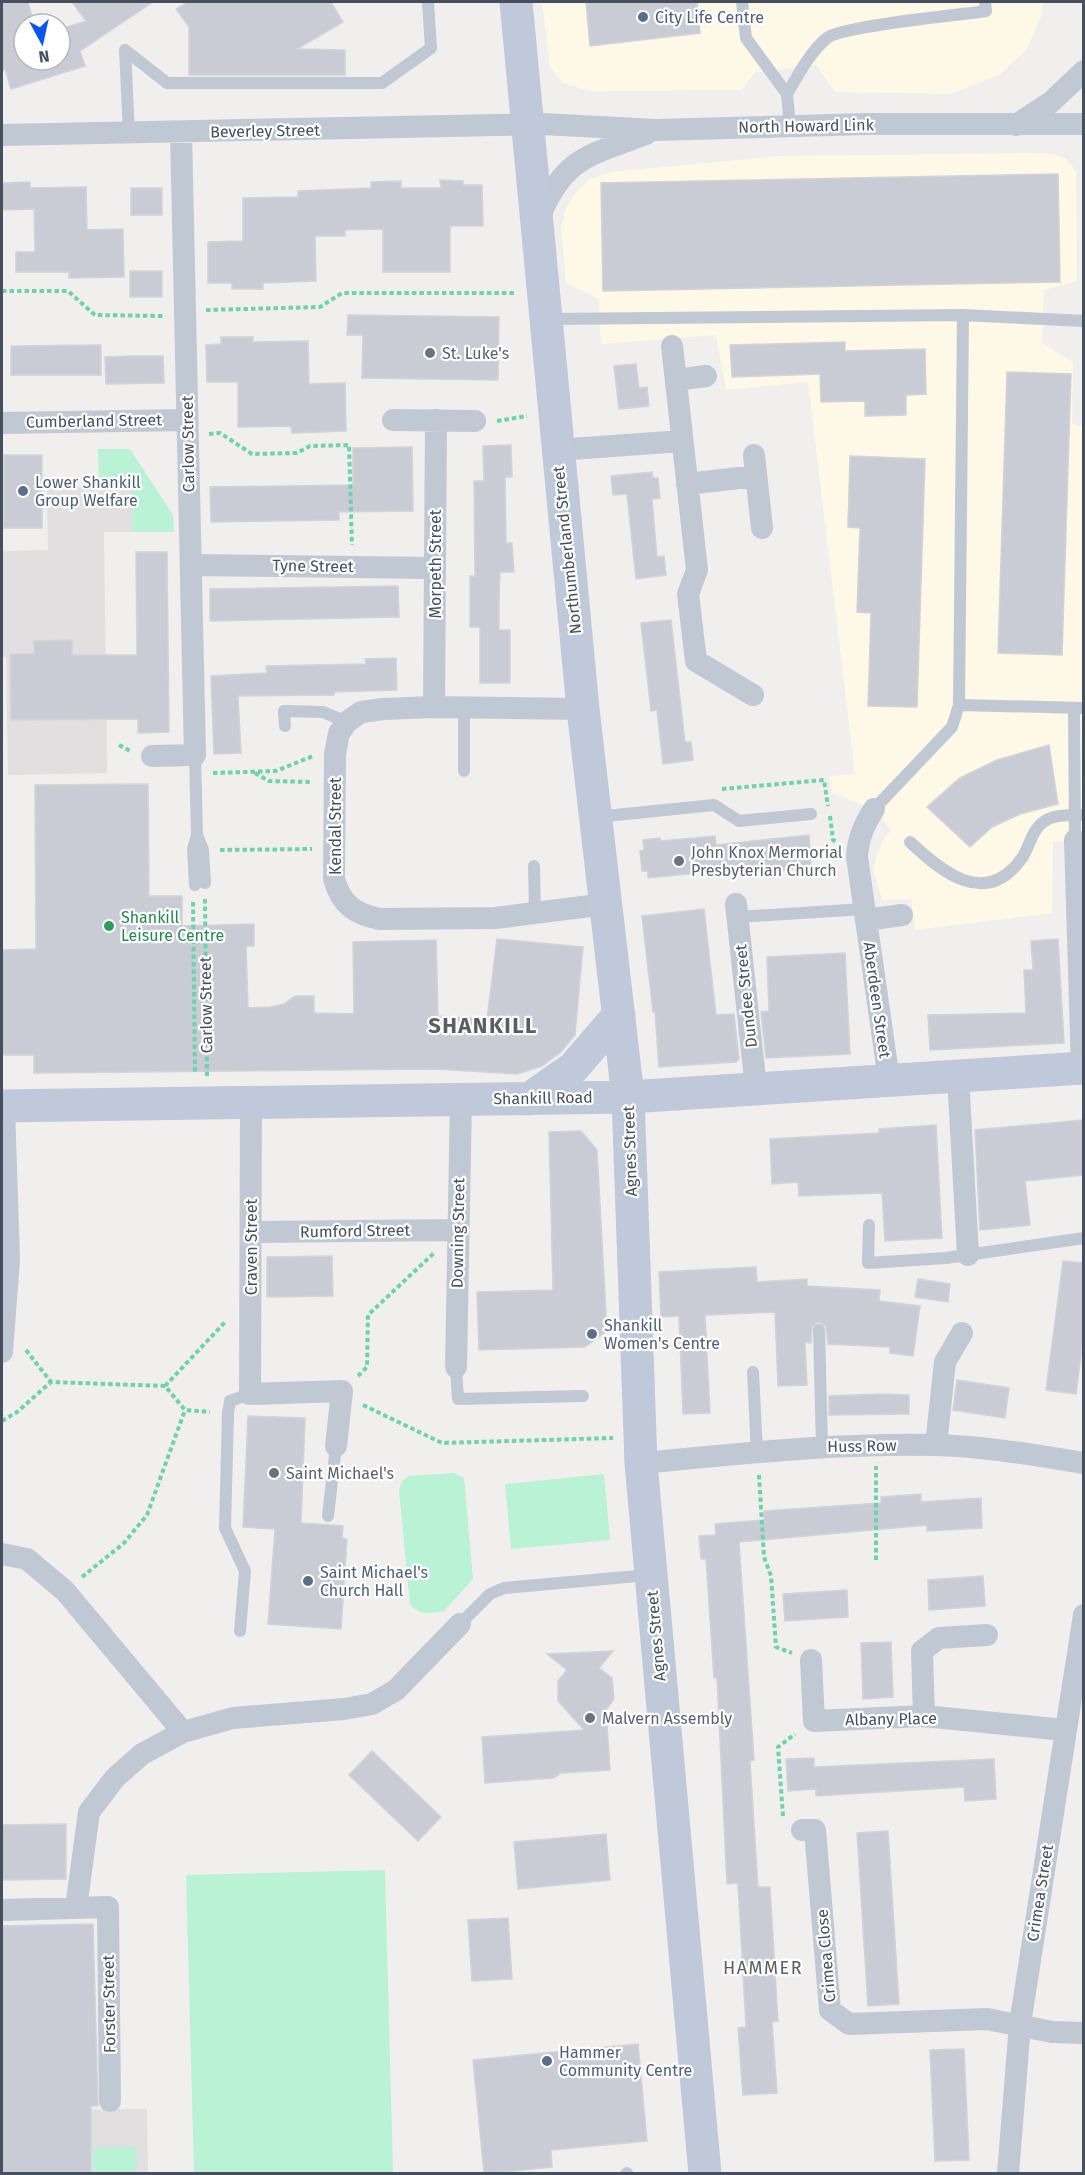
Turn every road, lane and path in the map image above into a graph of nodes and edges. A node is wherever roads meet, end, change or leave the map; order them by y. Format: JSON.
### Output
{"nodes":[{"id":1,"x":428,"y":2,"type":"edge"},
{"id":2,"x":516,"y":2,"type":"edge"},
{"id":3,"x":742,"y":2,"type":"edge"},
{"id":4,"x":985,"y":2,"type":"edge"},
{"id":5,"x":1083,"y":71,"type":"edge"},
{"id":6,"x":787,"y":94,"type":"junction"},
{"id":7,"x":1083,"y":124,"type":"edge"},
{"id":8,"x":528,"y":125,"type":"junction"},
{"id":9,"x":1016,"y":125,"type":"junction"},
{"id":10,"x":790,"y":126,"type":"junction"},
{"id":11,"x":656,"y":130,"type":"junction"},
{"id":12,"x":181,"y":133,"type":"junction"},
{"id":13,"x":129,"y":134,"type":"junction"},
{"id":14,"x":2,"y":135,"type":"edge"},
{"id":15,"x":537,"y":223,"type":"junction"},
{"id":16,"x":2,"y":291,"type":"edge"},
{"id":17,"x":544,"y":306,"type":"junction"},
{"id":18,"x":963,"y":315,"type":"junction"},
{"id":19,"x":185,"y":317,"type":"junction"},
{"id":20,"x":1083,"y":321,"type":"edge"},
{"id":21,"x":672,"y":346,"type":"dead end"},
{"id":22,"x":706,"y":376,"type":"dead end"},
{"id":23,"x":676,"y":380,"type":"junction"},
{"id":24,"x":554,"y":417,"type":"junction"},
{"id":25,"x":393,"y":420,"type":"dead end"},
{"id":26,"x":436,"y":420,"type":"junction"},
{"id":27,"x":475,"y":421,"type":"joint"},
{"id":28,"x":2,"y":423,"type":"edge"},
{"id":29,"x":187,"y":427,"type":"junction"},
{"id":30,"x":682,"y":441,"type":"junction"},
{"id":31,"x":557,"y":450,"type":"junction"},
{"id":32,"x":687,"y":483,"type":"junction"},
{"id":33,"x":762,"y":528,"type":"dead end"},
{"id":34,"x":191,"y":565,"type":"junction"},
{"id":35,"x":352,"y":567,"type":"junction"},
{"id":36,"x":435,"y":568,"type":"junction"},
{"id":37,"x":753,"y":695,"type":"dead end"},
{"id":38,"x":958,"y":705,"type":"junction"},
{"id":39,"x":434,"y":708,"type":"junction"},
{"id":40,"x":464,"y":708,"type":"junction"},
{"id":41,"x":1079,"y":708,"type":"edge"},
{"id":42,"x":583,"y":709,"type":"junction"},
{"id":43,"x":347,"y":722,"type":"junction"},
{"id":44,"x":285,"y":726,"type":"dead end"},
{"id":45,"x":337,"y":743,"type":"junction"},
{"id":46,"x":152,"y":756,"type":"dead end"},
{"id":47,"x":196,"y":764,"type":"junction"},
{"id":48,"x":464,"y":771,"type":"dead end"},
{"id":49,"x":255,"y":772,"type":"junction"},
{"id":50,"x":311,"y":792,"type":"dead end"},
{"id":51,"x":874,"y":809,"type":"joint"},
{"id":52,"x":811,"y":814,"type":"dead end"},
{"id":53,"x":1079,"y":815,"type":"edge"},
{"id":54,"x":595,"y":817,"type":"junction"},
{"id":55,"x":197,"y":835,"type":"junction"},
{"id":56,"x":312,"y":838,"type":"dead end"},
{"id":57,"x":1075,"y":840,"type":"joint"},
{"id":58,"x":910,"y":842,"type":"dead end"},
{"id":59,"x":203,"y":850,"type":"junction"},
{"id":60,"x":534,"y":866,"type":"dead end"},
{"id":61,"x":200,"y":884,"type":"junction"},
{"id":62,"x":1080,"y":889,"type":"edge"},
{"id":63,"x":606,"y":904,"type":"junction"},
{"id":64,"x":736,"y":911,"type":"joint"},
{"id":65,"x":535,"y":913,"type":"junction"},
{"id":66,"x":865,"y":915,"type":"junction"},
{"id":67,"x":902,"y":915,"type":"dead end"},
{"id":68,"x":619,"y":1015,"type":"junction"},
{"id":69,"x":1083,"y":1068,"type":"edge"},
{"id":70,"x":958,"y":1076,"type":"junction"},
{"id":71,"x":207,"y":1077,"type":"dead end"},
{"id":72,"x":196,"y":1078,"type":"dead end"},
{"id":73,"x":889,"y":1080,"type":"junction"},
{"id":74,"x":756,"y":1088,"type":"junction"},
{"id":75,"x":628,"y":1096,"type":"junction"},
{"id":76,"x":461,"y":1099,"type":"junction"},
{"id":77,"x":529,"y":1099,"type":"junction"},
{"id":78,"x":251,"y":1101,"type":"junction"},
{"id":79,"x":3,"y":1106,"type":"edge"},
{"id":80,"x":869,"y":1225,"type":"dead end"},
{"id":81,"x":458,"y":1230,"type":"junction"},
{"id":82,"x":251,"y":1232,"type":"junction"},
{"id":83,"x":1083,"y":1238,"type":"edge"},
{"id":84,"x":968,"y":1255,"type":"junction"},
{"id":85,"x":250,"y":1312,"type":"junction"},
{"id":86,"x":4,"y":1325,"type":"junction"},
{"id":87,"x":819,"y":1330,"type":"dead end"},
{"id":88,"x":962,"y":1333,"type":"dead end"},
{"id":89,"x":2,"y":1352,"type":"edge"},
{"id":90,"x":456,"y":1367,"type":"joint"},
{"id":91,"x":753,"y":1372,"type":"dead end"},
{"id":92,"x":51,"y":1382,"type":"junction"},
{"id":93,"x":165,"y":1386,"type":"junction"},
{"id":94,"x":250,"y":1394,"type":"junction"},
{"id":95,"x":342,"y":1396,"type":"junction"},
{"id":96,"x":583,"y":1396,"type":"dead end"},
{"id":97,"x":185,"y":1410,"type":"junction"},
{"id":98,"x":228,"y":1413,"type":"junction"},
{"id":99,"x":2,"y":1421,"type":"edge"},
{"id":100,"x":876,"y":1445,"type":"junction"},
{"id":101,"x":936,"y":1445,"type":"junction"},
{"id":102,"x":336,"y":1446,"type":"joint"},
{"id":103,"x":822,"y":1447,"type":"junction"},
{"id":104,"x":640,"y":1450,"type":"junction"},
{"id":105,"x":757,"y":1453,"type":"junction"},
{"id":106,"x":1083,"y":1463,"type":"edge"},
{"id":107,"x":328,"y":1516,"type":"dead end"},
{"id":108,"x":2,"y":1554,"type":"edge"},
{"id":109,"x":876,"y":1560,"type":"dead end"},
{"id":110,"x":651,"y":1575,"type":"junction"},
{"id":111,"x":65,"y":1591,"type":"junction"},
{"id":112,"x":1083,"y":1615,"type":"edge"},
{"id":113,"x":460,"y":1624,"type":"joint"},
{"id":114,"x":240,"y":1631,"type":"dead end"},
{"id":115,"x":987,"y":1635,"type":"dead end"},
{"id":116,"x":811,"y":1660,"type":"joint"},
{"id":117,"x":1078,"y":1689,"type":"edge"},
{"id":118,"x":924,"y":1716,"type":"junction"},
{"id":119,"x":814,"y":1720,"type":"junction"},
{"id":120,"x":1065,"y":1730,"type":"junction"},
{"id":121,"x":183,"y":1732,"type":"junction"},
{"id":122,"x":802,"y":1830,"type":"joint"},
{"id":123,"x":76,"y":1908,"type":"junction"},
{"id":124,"x":2,"y":1910,"type":"edge"},
{"id":125,"x":1020,"y":2024,"type":"junction"},
{"id":126,"x":1083,"y":2033,"type":"edge"},
{"id":127,"x":110,"y":2101,"type":"dead end"},
{"id":128,"x":705,"y":2174,"type":"edge"},
{"id":129,"x":1008,"y":2174,"type":"edge"}],
"edges":[{"from":1,"to":13,"type":"lane"},
{"from":2,"to":8,"type":"main road","name":"Northumberland Street"},
{"from":3,"to":6,"type":"lane"},
{"from":4,"to":6,"type":"lane"},
{"from":5,"to":9,"type":"street"},
{"from":6,"to":10,"type":"lane"},
{"from":7,"to":9,"type":"street","name":"North Howard Link"},
{"from":8,"to":11,"type":"street","name":"North Howard Link"},
{"from":8,"to":12,"type":"street","name":"Beverley Street"},
{"from":8,"to":15,"type":"main road","name":"Northumberland Street"},
{"from":9,"to":10,"type":"street","name":"North Howard Link"},
{"from":10,"to":11,"type":"street","name":"North Howard Link"},
{"from":11,"to":15,"type":"street"},
{"from":12,"to":13,"type":"street","name":"Beverley Street"},
{"from":12,"to":19,"type":"street","name":"Carlow Street"},
{"from":13,"to":14,"type":"street","name":"Beverley Street"},
{"from":15,"to":17,"type":"main road","name":"Northumberland Street"},
{"from":16,"to":19,"type":"path"},
{"from":17,"to":18,"type":"lane"},
{"from":17,"to":19,"type":"path"},
{"from":17,"to":24,"type":"main road","name":"Northumberland Street"},
{"from":18,"to":20,"type":"lane"},
{"from":18,"to":38,"type":"lane"},
{"from":19,"to":29,"type":"street","name":"Carlow Street"},
{"from":21,"to":23,"type":"street"},
{"from":22,"to":23,"type":"street"},
{"from":23,"to":30,"type":"street"},
{"from":24,"to":27,"type":"path"},
{"from":24,"to":31,"type":"main road","name":"Northumberland Street"},
{"from":25,"to":26,"type":"street"},
{"from":26,"to":27,"type":"street"},
{"from":26,"to":36,"type":"street","name":"Morpeth Street"},
{"from":28,"to":29,"type":"street","name":"Cumberland Street"},
{"from":29,"to":34,"type":"street","name":"Carlow Street"},
{"from":29,"to":35,"type":"path"},
{"from":30,"to":31,"type":"street"},
{"from":30,"to":32,"type":"street"},
{"from":31,"to":42,"type":"main road","name":"Northumberland Street"},
{"from":32,"to":33,"type":"street"},
{"from":32,"to":37,"type":"street"},
{"from":34,"to":35,"type":"street","name":"Tyne Street"},
{"from":34,"to":47,"type":"street","name":"Carlow Street"},
{"from":35,"to":36,"type":"street","name":"Tyne Street"},
{"from":36,"to":39,"type":"street","name":"Morpeth Street"},
{"from":38,"to":41,"type":"lane"},
{"from":38,"to":51,"type":"lane"},
{"from":39,"to":40,"type":"street"},
{"from":39,"to":43,"type":"street"},
{"from":40,"to":42,"type":"street"},
{"from":40,"to":48,"type":"lane"},
{"from":41,"to":53,"type":"lane"},
{"from":42,"to":54,"type":"main road","name":"Northumberland Street"},
{"from":43,"to":44,"type":"lane"},
{"from":43,"to":45,"type":"street","name":"Kendal Street"},
{"from":45,"to":49,"type":"path"},
{"from":45,"to":65,"type":"street","name":"Kendal Street"},
{"from":46,"to":47,"type":"street"},
{"from":47,"to":49,"type":"path"},
{"from":47,"to":55,"type":"lane","name":"Carlow Street"},
{"from":49,"to":50,"type":"path"},
{"from":51,"to":66,"type":"street","name":"Aberdeen Street"},
{"from":52,"to":54,"type":"lane"},
{"from":53,"to":57,"type":"lane"},
{"from":53,"to":58,"type":"lane"},
{"from":54,"to":63,"type":"main road","name":"Northumberland Street"},
{"from":55,"to":59,"type":"lane","name":"Carlow Street"},
{"from":55,"to":61,"type":"lane"},
{"from":56,"to":59,"type":"path"},
{"from":57,"to":62,"type":"street"},
{"from":59,"to":61,"type":"lane","name":"Carlow Street"},
{"from":60,"to":65,"type":"lane"},
{"from":61,"to":71,"type":"path","name":"Carlow Street"},
{"from":61,"to":72,"type":"path"},
{"from":62,"to":69,"type":"street"},
{"from":63,"to":65,"type":"street","name":"Kendal Street"},
{"from":63,"to":68,"type":"main road","name":"Northumberland Street"},
{"from":64,"to":66,"type":"lane"},
{"from":64,"to":74,"type":"street","name":"Dundee Street"},
{"from":66,"to":67,"type":"street","name":"Aberdeen Street"},
{"from":66,"to":73,"type":"street","name":"Aberdeen Street"},
{"from":68,"to":75,"type":"main road","name":"Northumberland Street"},
{"from":68,"to":77,"type":"main road"},
{"from":69,"to":70,"type":"main road","name":"Shankill Road"},
{"from":70,"to":73,"type":"main road","name":"Shankill Road"},
{"from":70,"to":84,"type":"street"},
{"from":73,"to":74,"type":"main road","name":"Shankill Road"},
{"from":74,"to":75,"type":"main road","name":"Shankill Road"},
{"from":75,"to":77,"type":"main road","name":"Shankill Road"},
{"from":75,"to":104,"type":"main road","name":"Agnes Street"},
{"from":76,"to":77,"type":"main road","name":"Shankill Road"},
{"from":76,"to":78,"type":"main road","name":"Shankill Road"},
{"from":76,"to":81,"type":"street","name":"Downing Street"},
{"from":78,"to":79,"type":"main road","name":"Shankill Road"},
{"from":78,"to":82,"type":"street","name":"Craven Street"},
{"from":79,"to":86,"type":"street"},
{"from":80,"to":84,"type":"lane"},
{"from":81,"to":82,"type":"street","name":"Rumford Street"},
{"from":81,"to":90,"type":"street","name":"Downing Street"},
{"from":81,"to":95,"type":"path"},
{"from":82,"to":85,"type":"street","name":"Craven Street"},
{"from":83,"to":84,"type":"lane"},
{"from":85,"to":93,"type":"path"},
{"from":85,"to":94,"type":"street","name":"Craven Street"},
{"from":86,"to":89,"type":"street"},
{"from":86,"to":92,"type":"path"},
{"from":87,"to":103,"type":"lane"},
{"from":88,"to":101,"type":"street"},
{"from":90,"to":96,"type":"lane"},
{"from":91,"to":105,"type":"lane"},
{"from":92,"to":93,"type":"path"},
{"from":92,"to":99,"type":"path"},
{"from":93,"to":97,"type":"path"},
{"from":94,"to":95,"type":"street"},
{"from":94,"to":98,"type":"lane"},
{"from":95,"to":102,"type":"street"},
{"from":95,"to":104,"type":"path"},
{"from":97,"to":98,"type":"path"},
{"from":97,"to":111,"type":"path"},
{"from":98,"to":114,"type":"lane"},
{"from":100,"to":101,"type":"street","name":"Huss Row"},
{"from":100,"to":103,"type":"street","name":"Huss Row"},
{"from":100,"to":109,"type":"path"},
{"from":101,"to":106,"type":"street","name":"Huss Row"},
{"from":102,"to":107,"type":"lane"},
{"from":103,"to":105,"type":"street","name":"Huss Row"},
{"from":104,"to":105,"type":"street","name":"Huss Row"},
{"from":104,"to":110,"type":"main road","name":"Agnes Street"},
{"from":105,"to":116,"type":"path"},
{"from":108,"to":111,"type":"street"},
{"from":110,"to":113,"type":"lane"},
{"from":110,"to":128,"type":"main road","name":"Agnes Street"},
{"from":111,"to":121,"type":"street"},
{"from":112,"to":117,"type":"street","name":"Crimea Street"},
{"from":113,"to":121,"type":"street"},
{"from":115,"to":118,"type":"street"},
{"from":116,"to":119,"type":"street"},
{"from":117,"to":120,"type":"street","name":"Crimea Street"},
{"from":118,"to":119,"type":"street","name":"Albany Place"},
{"from":118,"to":120,"type":"street","name":"Albany Place"},
{"from":119,"to":122,"type":"path"},
{"from":120,"to":125,"type":"street","name":"Crimea Street"},
{"from":121,"to":123,"type":"street"},
{"from":122,"to":125,"type":"street","name":"Crimea Close"},
{"from":123,"to":124,"type":"street"},
{"from":123,"to":127,"type":"street","name":"Forster Street"},
{"from":125,"to":126,"type":"street"},
{"from":125,"to":129,"type":"street","name":"Crimea Street"}]}
